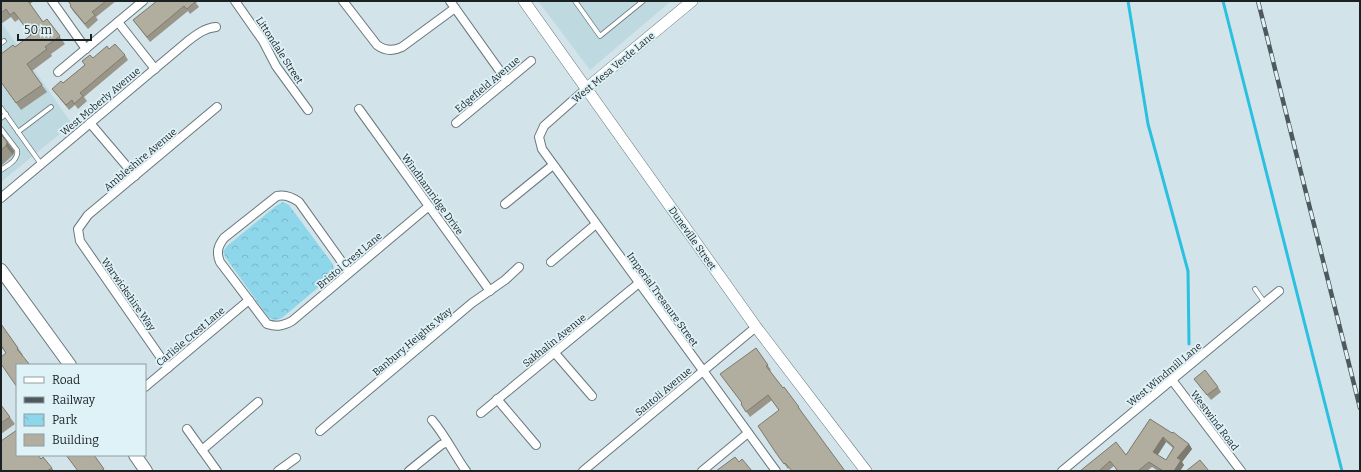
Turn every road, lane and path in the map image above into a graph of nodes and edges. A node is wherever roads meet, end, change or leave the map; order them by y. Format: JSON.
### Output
{"nodes":[{"id":1,"x":52,"y":1,"type":"edge"},
{"id":2,"x":143,"y":1,"type":"edge"},
{"id":3,"x":235,"y":1,"type":"edge"},
{"id":4,"x":343,"y":1,"type":"edge"},
{"id":5,"x":524,"y":1,"type":"edge"},
{"id":6,"x":583,"y":1,"type":"edge"},
{"id":7,"x":643,"y":1,"type":"edge"},
{"id":8,"x":692,"y":1,"type":"edge"},
{"id":9,"x":577,"y":3,"type":"edge"},
{"id":10,"x":452,"y":4,"type":"edge"},
{"id":11,"x":118,"y":22,"type":"junction"},
{"id":12,"x":216,"y":27,"type":"dead end"},
{"id":13,"x":86,"y":49,"type":"junction"},
{"id":14,"x":531,"y":61,"type":"dead end"},
{"id":15,"x":154,"y":69,"type":"junction"},
{"id":16,"x":58,"y":72,"type":"dead end"},
{"id":17,"x":507,"y":81,"type":"junction"},
{"id":18,"x":587,"y":88,"type":"junction"},
{"id":19,"x":51,"y":107,"type":"dead end"},
{"id":20,"x":218,"y":107,"type":"dead end"},
{"id":21,"x":1,"y":108,"type":"edge"},
{"id":22,"x":359,"y":109,"type":"dead end"},
{"id":23,"x":308,"y":110,"type":"dead end"},
{"id":24,"x":6,"y":114,"type":"junction"},
{"id":25,"x":1,"y":118,"type":"edge"},
{"id":26,"x":90,"y":123,"type":"junction"},
{"id":27,"x":456,"y":123,"type":"dead end"},
{"id":28,"x":1,"y":129,"type":"edge"},
{"id":29,"x":18,"y":132,"type":"junction"},
{"id":30,"x":539,"y":137,"type":"joint"},
{"id":31,"x":41,"y":164,"type":"junction"},
{"id":32,"x":553,"y":164,"type":"junction"},
{"id":33,"x":1,"y":170,"type":"edge"},
{"id":34,"x":135,"y":176,"type":"junction"},
{"id":35,"x":1,"y":198,"type":"edge"},
{"id":36,"x":506,"y":204,"type":"dead end"},
{"id":37,"x":429,"y":206,"type":"junction"},
{"id":38,"x":596,"y":224,"type":"junction"},
{"id":39,"x":78,"y":229,"type":"joint"},
{"id":40,"x":551,"y":262,"type":"dead end"},
{"id":41,"x":519,"y":267,"type":"dead end"},
{"id":42,"x":1,"y":270,"type":"edge"},
{"id":43,"x":350,"y":272,"type":"junction"},
{"id":44,"x":639,"y":283,"type":"junction"},
{"id":45,"x":1255,"y":289,"type":"dead end"},
{"id":46,"x":490,"y":291,"type":"junction"},
{"id":47,"x":1279,"y":291,"type":"dead end"},
{"id":48,"x":248,"y":300,"type":"junction"},
{"id":49,"x":1265,"y":302,"type":"junction"},
{"id":50,"x":756,"y":327,"type":"junction"},
{"id":51,"x":554,"y":352,"type":"junction"},
{"id":52,"x":69,"y":364,"type":"edge"},
{"id":53,"x":168,"y":368,"type":"junction"},
{"id":54,"x":703,"y":371,"type":"junction"},
{"id":55,"x":1172,"y":380,"type":"junction"},
{"id":56,"x":146,"y":386,"type":"edge"},
{"id":57,"x":592,"y":396,"type":"dead end"},
{"id":58,"x":497,"y":399,"type":"junction"},
{"id":59,"x":258,"y":402,"type":"dead end"},
{"id":60,"x":481,"y":413,"type":"dead end"},
{"id":61,"x":432,"y":420,"type":"dead end"},
{"id":62,"x":187,"y":429,"type":"dead end"},
{"id":63,"x":320,"y":431,"type":"dead end"},
{"id":64,"x":748,"y":433,"type":"junction"},
{"id":65,"x":447,"y":442,"type":"junction"},
{"id":66,"x":536,"y":445,"type":"dead end"},
{"id":67,"x":202,"y":450,"type":"junction"},
{"id":68,"x":136,"y":456,"type":"edge"},
{"id":69,"x":296,"y":458,"type":"dead end"},
{"id":70,"x":146,"y":471,"type":"edge"},
{"id":71,"x":217,"y":471,"type":"edge"},
{"id":72,"x":278,"y":471,"type":"edge"},
{"id":73,"x":409,"y":471,"type":"edge"},
{"id":74,"x":466,"y":471,"type":"edge"},
{"id":75,"x":583,"y":471,"type":"edge"},
{"id":76,"x":702,"y":471,"type":"edge"},
{"id":77,"x":776,"y":471,"type":"edge"},
{"id":78,"x":866,"y":471,"type":"edge"},
{"id":79,"x":1062,"y":471,"type":"edge"},
{"id":80,"x":1241,"y":471,"type":"edge"}],
"edges":[{"from":1,"to":13,"type":"street"},
{"from":2,"to":11,"type":"street"},
{"from":3,"to":23,"type":"street","name":"Littondale Street"},
{"from":4,"to":10,"type":"street"},
{"from":5,"to":18,"type":"street","name":"Duneville Street"},
{"from":6,"to":9,"type":"lane"},
{"from":7,"to":9,"type":"lane"},
{"from":8,"to":18,"type":"street","name":"West Mesa Verde Lane"},
{"from":10,"to":17,"type":"street"},
{"from":11,"to":13,"type":"street"},
{"from":11,"to":15,"type":"street"},
{"from":12,"to":15,"type":"street","name":"West Moberly Avenue"},
{"from":13,"to":16,"type":"street"},
{"from":14,"to":17,"type":"street","name":"Edgefield Avenue"},
{"from":15,"to":26,"type":"street","name":"West Moberly Avenue"},
{"from":17,"to":27,"type":"street","name":"Edgefield Avenue"},
{"from":18,"to":30,"type":"street","name":"West Mesa Verde Lane"},
{"from":18,"to":50,"type":"street","name":"Duneville Street"},
{"from":19,"to":29,"type":"lane"},
{"from":20,"to":34,"type":"street","name":"Ambleshire Avenue"},
{"from":21,"to":24,"type":"lane"},
{"from":22,"to":37,"type":"street","name":"Windhamridge Drive"},
{"from":24,"to":25,"type":"lane"},
{"from":24,"to":29,"type":"lane"},
{"from":26,"to":31,"type":"street","name":"West Moberly Avenue"},
{"from":26,"to":34,"type":"street"},
{"from":28,"to":33,"type":"lane"},
{"from":29,"to":31,"type":"lane"},
{"from":30,"to":32,"type":"street","name":"Imperial Treasure Street"},
{"from":31,"to":35,"type":"street","name":"West Moberly Avenue"},
{"from":32,"to":36,"type":"street"},
{"from":32,"to":38,"type":"street","name":"Imperial Treasure Street"},
{"from":34,"to":39,"type":"street","name":"Ambleshire Avenue"},
{"from":37,"to":43,"type":"street","name":"Bristol Crest Lane"},
{"from":37,"to":46,"type":"street","name":"Windhamridge Drive"},
{"from":38,"to":40,"type":"street"},
{"from":38,"to":44,"type":"street","name":"Imperial Treasure Street"},
{"from":39,"to":53,"type":"street","name":"Warwickshire Way"},
{"from":41,"to":46,"type":"street","name":"Banbury Heights Way"},
{"from":42,"to":52,"type":"main road"},
{"from":43,"to":48,"type":"street","name":"Bristol Crest Lane"},
{"from":43,"to":48,"type":"street"},
{"from":44,"to":51,"type":"street","name":"Sakhalin Avenue"},
{"from":44,"to":54,"type":"street","name":"Imperial Treasure Street"},
{"from":45,"to":49,"type":"lane"},
{"from":46,"to":63,"type":"street","name":"Banbury Heights Way"},
{"from":47,"to":49,"type":"street","name":"West Windmill Lane"},
{"from":48,"to":53,"type":"street","name":"Carlisle Crest Lane"},
{"from":49,"to":55,"type":"street","name":"West Windmill Lane"},
{"from":50,"to":54,"type":"street","name":"Santoli Avenue"},
{"from":50,"to":78,"type":"street","name":"Duneville Street"},
{"from":51,"to":57,"type":"street"},
{"from":51,"to":58,"type":"street","name":"Sakhalin Avenue"},
{"from":53,"to":56,"type":"street","name":"Carlisle Crest Lane"},
{"from":54,"to":64,"type":"street","name":"Imperial Treasure Street"},
{"from":54,"to":75,"type":"street","name":"Santoli Avenue"},
{"from":55,"to":79,"type":"street","name":"West Windmill Lane"},
{"from":55,"to":80,"type":"street","name":"Westwind Road"},
{"from":58,"to":60,"type":"street","name":"Sakhalin Avenue"},
{"from":58,"to":66,"type":"street"},
{"from":59,"to":67,"type":"street"},
{"from":61,"to":65,"type":"street"},
{"from":62,"to":67,"type":"street"},
{"from":64,"to":76,"type":"street"},
{"from":64,"to":77,"type":"street","name":"Imperial Treasure Street"},
{"from":65,"to":73,"type":"street"},
{"from":65,"to":74,"type":"street"},
{"from":67,"to":71,"type":"street"},
{"from":68,"to":70,"type":"main road"},
{"from":69,"to":72,"type":"street"}]}
